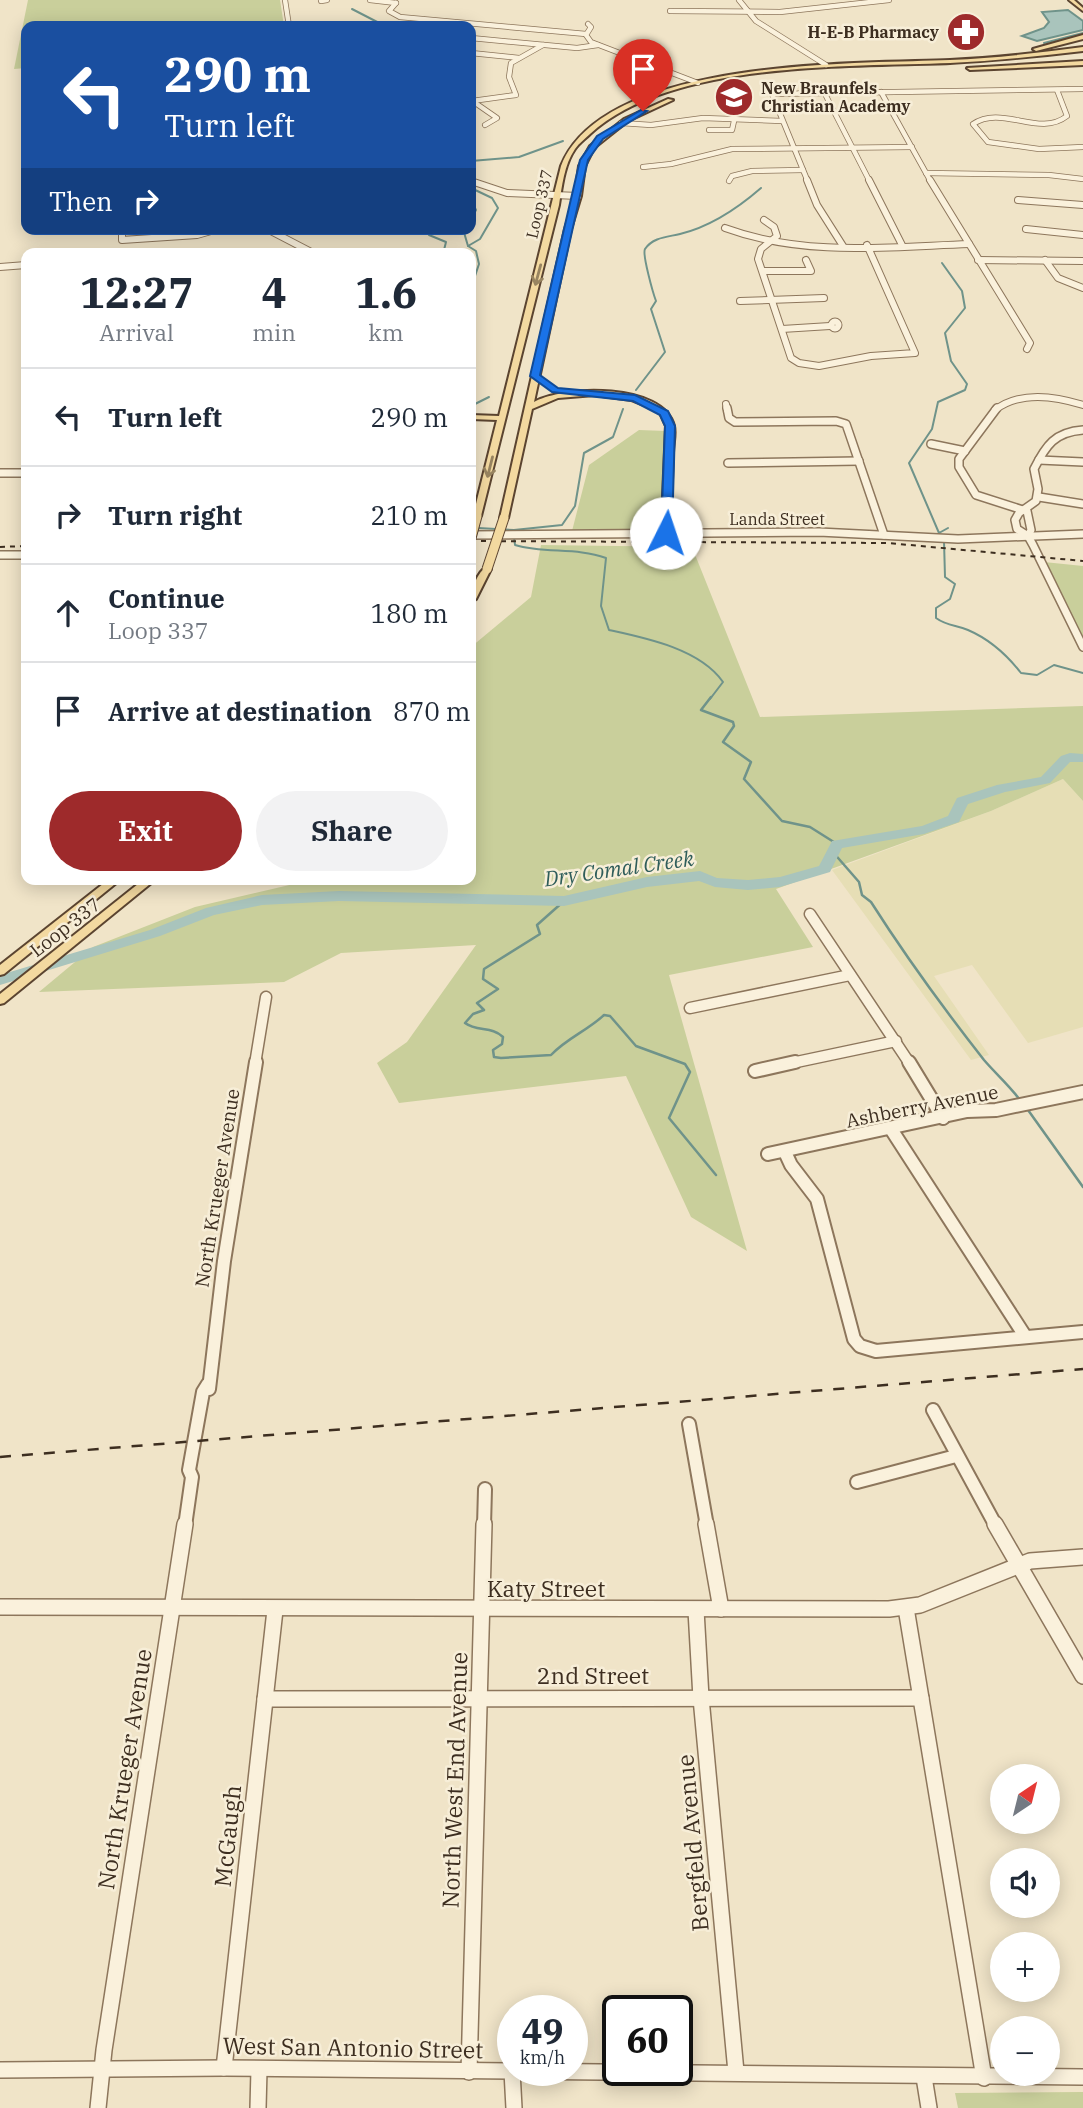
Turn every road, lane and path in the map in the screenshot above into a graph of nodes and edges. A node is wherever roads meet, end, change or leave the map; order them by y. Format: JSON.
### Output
{"nodes":[{"id":1,"x":285,"y":0,"type":"edge"},
{"id":2,"x":327,"y":0,"type":"edge"},
{"id":3,"x":370,"y":0,"type":"edge"},
{"id":4,"x":733,"y":0,"type":"edge"},
{"id":5,"x":739,"y":0,"type":"edge"},
{"id":6,"x":889,"y":0,"type":"edge"},
{"id":7,"x":320,"y":1,"type":"edge"},
{"id":8,"x":670,"y":11,"type":"dead end"},
{"id":9,"x":745,"y":12,"type":"junction"},
{"id":10,"x":445,"y":20,"type":"joint"},
{"id":11,"x":288,"y":21,"type":"edge"},
{"id":12,"x":455,"y":21,"type":"edge"},
{"id":13,"x":476,"y":23,"type":"edge"},
{"id":14,"x":588,"y":24,"type":"dead end"},
{"id":15,"x":586,"y":34,"type":"junction"},
{"id":16,"x":1083,"y":37,"type":"edge"},
{"id":17,"x":476,"y":38,"type":"edge"},
{"id":18,"x":544,"y":45,"type":"junction"},
{"id":19,"x":598,"y":46,"type":"junction"},
{"id":20,"x":1083,"y":49,"type":"edge"},
{"id":21,"x":476,"y":54,"type":"edge"},
{"id":22,"x":1083,"y":56,"type":"edge"},
{"id":23,"x":519,"y":58,"type":"junction"},
{"id":24,"x":991,"y":59,"type":"junction"},
{"id":25,"x":1065,"y":59,"type":"junction"},
{"id":26,"x":814,"y":61,"type":"junction"},
{"id":27,"x":1083,"y":63,"type":"edge"},
{"id":28,"x":824,"y":65,"type":"junction"},
{"id":29,"x":807,"y":66,"type":"junction"},
{"id":30,"x":969,"y":68,"type":"junction"},
{"id":31,"x":929,"y":80,"type":"dead end"},
{"id":32,"x":696,"y":84,"type":"junction"},
{"id":33,"x":1083,"y":89,"type":"edge"},
{"id":34,"x":1057,"y":90,"type":"junction"},
{"id":35,"x":936,"y":91,"type":"junction"},
{"id":36,"x":824,"y":92,"type":"junction"},
{"id":37,"x":881,"y":92,"type":"junction"},
{"id":38,"x":686,"y":94,"type":"junction"},
{"id":39,"x":476,"y":100,"type":"edge"},
{"id":40,"x":476,"y":103,"type":"edge"},
{"id":41,"x":969,"y":116,"type":"dead end"},
{"id":42,"x":978,"y":119,"type":"junction"},
{"id":43,"x":734,"y":121,"type":"junction"},
{"id":44,"x":782,"y":121,"type":"junction"},
{"id":45,"x":621,"y":123,"type":"junction"},
{"id":46,"x":485,"y":125,"type":"dead end"},
{"id":47,"x":709,"y":130,"type":"dead end"},
{"id":48,"x":912,"y":147,"type":"junction"},
{"id":49,"x":1083,"y":147,"type":"edge"},
{"id":50,"x":794,"y":148,"type":"junction"},
{"id":51,"x":851,"y":148,"type":"junction"},
{"id":52,"x":643,"y":167,"type":"dead end"},
{"id":53,"x":803,"y":170,"type":"junction"},
{"id":54,"x":926,"y":173,"type":"junction"},
{"id":55,"x":1083,"y":179,"type":"edge"},
{"id":56,"x":560,"y":180,"type":"junction"},
{"id":57,"x":729,"y":181,"type":"dead end"},
{"id":58,"x":476,"y":183,"type":"edge"},
{"id":59,"x":578,"y":187,"type":"junction"},
{"id":60,"x":558,"y":195,"type":"junction"},
{"id":61,"x":578,"y":196,"type":"junction"},
{"id":62,"x":1018,"y":200,"type":"dead end"},
{"id":63,"x":556,"y":205,"type":"junction"},
{"id":64,"x":1083,"y":205,"type":"edge"},
{"id":65,"x":573,"y":211,"type":"junction"},
{"id":66,"x":764,"y":220,"type":"dead end"},
{"id":67,"x":725,"y":228,"type":"dead end"},
{"id":68,"x":1026,"y":229,"type":"dead end"},
{"id":69,"x":122,"y":235,"type":"edge"},
{"id":70,"x":198,"y":235,"type":"edge"},
{"id":71,"x":278,"y":235,"type":"edge"},
{"id":72,"x":1083,"y":235,"type":"edge"},
{"id":73,"x":772,"y":243,"type":"junction"},
{"id":74,"x":969,"y":244,"type":"junction"},
{"id":75,"x":902,"y":245,"type":"junction"},
{"id":76,"x":843,"y":246,"type":"junction"},
{"id":77,"x":867,"y":246,"type":"junction"},
{"id":78,"x":303,"y":248,"type":"edge"},
{"id":79,"x":806,"y":260,"type":"dead end"},
{"id":80,"x":978,"y":260,"type":"junction"},
{"id":81,"x":1045,"y":260,"type":"junction"},
{"id":82,"x":1083,"y":261,"type":"edge"},
{"id":83,"x":21,"y":265,"type":"edge"},
{"id":84,"x":0,"y":267,"type":"edge"},
{"id":85,"x":763,"y":271,"type":"junction"},
{"id":86,"x":1083,"y":288,"type":"edge"},
{"id":87,"x":824,"y":298,"type":"dead end"},
{"id":88,"x":774,"y":300,"type":"junction"},
{"id":89,"x":740,"y":301,"type":"dead end"},
{"id":90,"x":830,"y":326,"type":"dead end"},
{"id":91,"x":782,"y":330,"type":"junction"},
{"id":92,"x":1027,"y":349,"type":"dead end"},
{"id":93,"x":535,"y":376,"type":"junction"},
{"id":94,"x":569,"y":393,"type":"junction"},
{"id":95,"x":726,"y":404,"type":"dead end"},
{"id":96,"x":1083,"y":405,"type":"edge"},
{"id":97,"x":528,"y":408,"type":"junction"},
{"id":98,"x":476,"y":417,"type":"edge"},
{"id":99,"x":502,"y":418,"type":"junction"},
{"id":100,"x":1083,"y":430,"type":"edge"},
{"id":101,"x":931,"y":444,"type":"dead end"},
{"id":102,"x":965,"y":451,"type":"junction"},
{"id":103,"x":1039,"y":460,"type":"junction"},
{"id":104,"x":859,"y":461,"type":"junction"},
{"id":105,"x":1083,"y":462,"type":"edge"},
{"id":106,"x":728,"y":463,"type":"dead end"},
{"id":107,"x":0,"y":473,"type":"edge"},
{"id":108,"x":21,"y":473,"type":"edge"},
{"id":109,"x":1039,"y":497,"type":"junction"},
{"id":110,"x":1083,"y":504,"type":"edge"},
{"id":111,"x":1027,"y":511,"type":"junction"},
{"id":112,"x":504,"y":518,"type":"joint"},
{"id":113,"x":476,"y":519,"type":"edge"},
{"id":114,"x":667,"y":520,"type":"junction"},
{"id":115,"x":1015,"y":520,"type":"junction"},
{"id":116,"x":1028,"y":521,"type":"junction"},
{"id":117,"x":645,"y":533,"type":"junction"},
{"id":118,"x":666,"y":533,"type":"junction"},
{"id":119,"x":1083,"y":534,"type":"edge"},
{"id":120,"x":884,"y":535,"type":"junction"},
{"id":121,"x":476,"y":536,"type":"edge"},
{"id":122,"x":1028,"y":536,"type":"junction"},
{"id":123,"x":0,"y":555,"type":"edge"},
{"id":124,"x":21,"y":555,"type":"edge"},
{"id":125,"x":476,"y":590,"type":"edge"},
{"id":126,"x":1083,"y":647,"type":"edge"},
{"id":127,"x":109,"y":885,"type":"edge"},
{"id":128,"x":144,"y":885,"type":"edge"},
{"id":129,"x":810,"y":914,"type":"dead end"},
{"id":130,"x":0,"y":971,"type":"edge"},
{"id":131,"x":850,"y":975,"type":"junction"},
{"id":132,"x":266,"y":998,"type":"dead end"},
{"id":133,"x":0,"y":1000,"type":"edge"},
{"id":134,"x":690,"y":1008,"type":"dead end"},
{"id":135,"x":896,"y":1041,"type":"junction"},
{"id":136,"x":755,"y":1071,"type":"dead end"},
{"id":137,"x":1082,"y":1095,"type":"edge"},
{"id":138,"x":943,"y":1118,"type":"junction"},
{"id":139,"x":891,"y":1129,"type":"junction"},
{"id":140,"x":785,"y":1152,"type":"junction"},
{"id":141,"x":768,"y":1154,"type":"dead end"},
{"id":142,"x":1083,"y":1332,"type":"edge"},
{"id":143,"x":1025,"y":1336,"type":"junction"},
{"id":144,"x":933,"y":1410,"type":"dead end"},
{"id":145,"x":689,"y":1424,"type":"dead end"},
{"id":146,"x":956,"y":1456,"type":"junction"},
{"id":147,"x":858,"y":1482,"type":"dead end"},
{"id":148,"x":485,"y":1489,"type":"dead end"},
{"id":149,"x":1083,"y":1557,"type":"edge"},
{"id":150,"x":1019,"y":1565,"type":"junction"},
{"id":151,"x":173,"y":1605,"type":"junction"},
{"id":152,"x":0,"y":1607,"type":"edge"},
{"id":153,"x":482,"y":1608,"type":"junction"},
{"id":154,"x":906,"y":1608,"type":"junction"},
{"id":155,"x":721,"y":1609,"type":"junction"},
{"id":156,"x":275,"y":1610,"type":"junction"},
{"id":157,"x":696,"y":1610,"type":"junction"},
{"id":158,"x":1083,"y":1676,"type":"edge"},
{"id":159,"x":480,"y":1697,"type":"junction"},
{"id":160,"x":701,"y":1698,"type":"junction"},
{"id":161,"x":921,"y":1698,"type":"junction"},
{"id":162,"x":265,"y":1699,"type":"junction"},
{"id":163,"x":102,"y":2068,"type":"junction"},
{"id":164,"x":224,"y":2068,"type":"junction"},
{"id":165,"x":0,"y":2070,"type":"edge"},
{"id":166,"x":259,"y":2070,"type":"junction"},
{"id":167,"x":497,"y":2071,"type":"edge"},
{"id":168,"x":588,"y":2071,"type":"edge"},
{"id":169,"x":469,"y":2072,"type":"junction"},
{"id":170,"x":736,"y":2072,"type":"junction"},
{"id":171,"x":924,"y":2077,"type":"junction"},
{"id":172,"x":1083,"y":2077,"type":"edge"},
{"id":173,"x":984,"y":2078,"type":"junction"},
{"id":174,"x":513,"y":2086,"type":"edge"},
{"id":175,"x":98,"y":2108,"type":"edge"},
{"id":176,"x":258,"y":2108,"type":"edge"},
{"id":177,"x":514,"y":2108,"type":"edge"},
{"id":178,"x":929,"y":2108,"type":"edge"}],
"edges":[{"from":1,"to":11,"type":"street"},
{"from":2,"to":7,"type":"street"},
{"from":3,"to":10,"type":"street"},
{"from":4,"to":9,"type":"street"},
{"from":5,"to":9,"type":"street"},
{"from":6,"to":9,"type":"street"},
{"from":8,"to":9,"type":"street"},
{"from":9,"to":26,"type":"street"},
{"from":9,"to":28,"type":"street"},
{"from":10,"to":12,"type":"street"},
{"from":13,"to":15,"type":"street"},
{"from":14,"to":15,"type":"street"},
{"from":15,"to":19,"type":"street"},
{"from":16,"to":24,"type":"main road"},
{"from":17,"to":18,"type":"street"},
{"from":18,"to":19,"type":"street"},
{"from":18,"to":23,"type":"street"},
{"from":19,"to":32,"type":"street"},
{"from":20,"to":24,"type":"main road","name":"Loop 337"},
{"from":21,"to":23,"type":"street"},
{"from":22,"to":25,"type":"main road","name":"Loop 337"},
{"from":23,"to":39,"type":"street"},
{"from":24,"to":28,"type":"main road","name":"Loop 337"},
{"from":25,"to":28,"type":"main road"},
{"from":25,"to":30,"type":"main road","name":"Loop 337"},
{"from":26,"to":28,"type":"street"},
{"from":26,"to":29,"type":"main road"},
{"from":27,"to":30,"type":"main road"},
{"from":28,"to":29,"type":"main road","name":"Loop 337"},
{"from":28,"to":38,"type":"main road"},
{"from":29,"to":32,"type":"main road","name":"Loop 337"},
{"from":30,"to":38,"type":"main road","name":"Loop 337"},
{"from":31,"to":35,"type":"street"},
{"from":32,"to":56,"type":"main road","name":"Loop 337"},
{"from":33,"to":34,"type":"street"},
{"from":34,"to":35,"type":"street"},
{"from":34,"to":42,"type":"street"},
{"from":35,"to":37,"type":"street"},
{"from":36,"to":37,"type":"street"},
{"from":36,"to":44,"type":"street"},
{"from":36,"to":51,"type":"street"},
{"from":37,"to":48,"type":"street"},
{"from":38,"to":45,"type":"main road","name":"Loop 337"},
{"from":40,"to":46,"type":"street"},
{"from":41,"to":42,"type":"street"},
{"from":42,"to":49,"type":"street"},
{"from":43,"to":44,"type":"street"},
{"from":43,"to":45,"type":"street"},
{"from":43,"to":47,"type":"street"},
{"from":44,"to":50,"type":"street"},
{"from":45,"to":59,"type":"main road","name":"Loop 337"},
{"from":48,"to":51,"type":"street"},
{"from":48,"to":54,"type":"street"},
{"from":50,"to":51,"type":"street"},
{"from":50,"to":52,"type":"street"},
{"from":50,"to":53,"type":"street"},
{"from":51,"to":75,"type":"street"},
{"from":53,"to":57,"type":"street"},
{"from":53,"to":76,"type":"street"},
{"from":54,"to":55,"type":"street"},
{"from":54,"to":74,"type":"street"},
{"from":56,"to":59,"type":"main road"},
{"from":56,"to":60,"type":"main road","name":"Loop 337"},
{"from":58,"to":60,"type":"street"},
{"from":59,"to":61,"type":"main road","name":"Loop 337"},
{"from":60,"to":61,"type":"street"},
{"from":60,"to":63,"type":"main road","name":"Loop 337"},
{"from":61,"to":65,"type":"main road","name":"Loop 337"},
{"from":62,"to":64,"type":"street"},
{"from":63,"to":65,"type":"main road"},
{"from":63,"to":99,"type":"main road","name":"Loop 337","one_way":true},
{"from":65,"to":93,"type":"main road","name":"Loop 337"},
{"from":66,"to":73,"type":"street"},
{"from":67,"to":73,"type":"street"},
{"from":68,"to":72,"type":"street"},
{"from":69,"to":70,"type":"street"},
{"from":71,"to":78,"type":"street"},
{"from":73,"to":76,"type":"street"},
{"from":73,"to":85,"type":"street"},
{"from":74,"to":75,"type":"street"},
{"from":74,"to":80,"type":"street"},
{"from":75,"to":77,"type":"street"},
{"from":76,"to":77,"type":"street"},
{"from":77,"to":91,"type":"street"},
{"from":79,"to":85,"type":"street"},
{"from":80,"to":81,"type":"street"},
{"from":80,"to":92,"type":"street"},
{"from":81,"to":82,"type":"street"},
{"from":81,"to":86,"type":"street"},
{"from":83,"to":84,"type":"street"},
{"from":85,"to":88,"type":"street"},
{"from":87,"to":88,"type":"street"},
{"from":88,"to":89,"type":"street"},
{"from":88,"to":91,"type":"street"},
{"from":90,"to":91,"type":"street"},
{"from":93,"to":94,"type":"main road"},
{"from":93,"to":97,"type":"main road","name":"Loop 337"},
{"from":94,"to":97,"type":"main road"},
{"from":94,"to":114,"type":"main road"},
{"from":95,"to":104,"type":"street"},
{"from":96,"to":102,"type":"street"},
{"from":97,"to":112,"type":"main road"},
{"from":98,"to":99,"type":"main road"},
{"from":99,"to":113,"type":"main road","name":"Loop 337","one_way":true,"bridge":true},
{"from":100,"to":103,"type":"street"},
{"from":101,"to":102,"type":"street"},
{"from":102,"to":111,"type":"street"},
{"from":103,"to":105,"type":"street"},
{"from":103,"to":109,"type":"street"},
{"from":104,"to":106,"type":"street"},
{"from":104,"to":120,"type":"street"},
{"from":107,"to":108,"type":"street"},
{"from":109,"to":110,"type":"street"},
{"from":109,"to":111,"type":"street"},
{"from":111,"to":115,"type":"street"},
{"from":111,"to":116,"type":"street"},
{"from":112,"to":125,"type":"main road","bridge":true},
{"from":114,"to":117,"type":"main road"},
{"from":114,"to":118,"type":"main road"},
{"from":115,"to":116,"type":"street"},
{"from":115,"to":122,"type":"street"},
{"from":116,"to":122,"type":"street"},
{"from":117,"to":118,"type":"street","name":"Landa Street"},
{"from":117,"to":121,"type":"street","name":"Landa Street"},
{"from":118,"to":120,"type":"street","name":"Landa Street"},
{"from":119,"to":122,"type":"street","name":"Landa Street"},
{"from":120,"to":122,"type":"street","name":"Landa Street"},
{"from":122,"to":126,"type":"street"},
{"from":123,"to":124,"type":"street"},
{"from":127,"to":130,"type":"main road","name":"Loop 337"},
{"from":128,"to":133,"type":"main road","name":"Loop 337"},
{"from":129,"to":131,"type":"street"},
{"from":131,"to":134,"type":"street"},
{"from":131,"to":135,"type":"street"},
{"from":132,"to":151,"type":"street","name":"North Krueger Avenue"},
{"from":135,"to":136,"type":"street"},
{"from":135,"to":138,"type":"street"},
{"from":137,"to":138,"type":"street","name":"Ashberry Avenue"},
{"from":138,"to":139,"type":"street","name":"Ashberry Avenue"},
{"from":139,"to":140,"type":"street","name":"Ashberry Avenue"},
{"from":139,"to":143,"type":"street"},
{"from":140,"to":141,"type":"street","name":"Ashberry Avenue"},
{"from":140,"to":143,"type":"street"},
{"from":142,"to":143,"type":"street"},
{"from":144,"to":146,"type":"street"},
{"from":145,"to":155,"type":"street"},
{"from":146,"to":147,"type":"street"},
{"from":146,"to":150,"type":"street"},
{"from":148,"to":153,"type":"street","name":"North West End Avenue"},
{"from":149,"to":150,"type":"street","name":"Katy Street"},
{"from":150,"to":154,"type":"street","name":"Katy Street"},
{"from":150,"to":158,"type":"street"},
{"from":151,"to":152,"type":"street","name":"Katy Street"},
{"from":151,"to":156,"type":"street","name":"Katy Street"},
{"from":151,"to":163,"type":"street","name":"North Krueger Avenue"},
{"from":153,"to":156,"type":"street","name":"Katy Street"},
{"from":153,"to":157,"type":"street","name":"Katy Street"},
{"from":153,"to":159,"type":"street","name":"North West End Avenue"},
{"from":154,"to":155,"type":"street","name":"Katy Street"},
{"from":154,"to":161,"type":"street"},
{"from":155,"to":157,"type":"street","name":"Katy Street"},
{"from":156,"to":162,"type":"street","name":"McGaugh"},
{"from":157,"to":160,"type":"street","name":"Bergfeld Avenue"},
{"from":159,"to":160,"type":"street","name":"2nd Street"},
{"from":159,"to":162,"type":"street","name":"2nd Street"},
{"from":159,"to":169,"type":"street","name":"North West End Avenue"},
{"from":160,"to":161,"type":"street","name":"2nd Street"},
{"from":160,"to":170,"type":"street","name":"Bergfeld Avenue"},
{"from":161,"to":173,"type":"street"},
{"from":162,"to":164,"type":"street","name":"McGaugh"},
{"from":163,"to":164,"type":"street","name":"West San Antonio Street"},
{"from":163,"to":165,"type":"street","name":"West San Antonio Street"},
{"from":163,"to":175,"type":"street","name":"North Krueger Avenue"},
{"from":164,"to":166,"type":"street","name":"West San Antonio Street"},
{"from":166,"to":169,"type":"street","name":"West San Antonio Street"},
{"from":166,"to":176,"type":"street"},
{"from":167,"to":169,"type":"street","name":"West San Antonio Street"},
{"from":168,"to":170,"type":"street","name":"West San Antonio Street"},
{"from":170,"to":171,"type":"street","name":"West San Antonio Street"},
{"from":171,"to":173,"type":"street","name":"West San Antonio Street"},
{"from":171,"to":178,"type":"street"},
{"from":172,"to":173,"type":"street","name":"West San Antonio Street"},
{"from":174,"to":177,"type":"street"}]}
